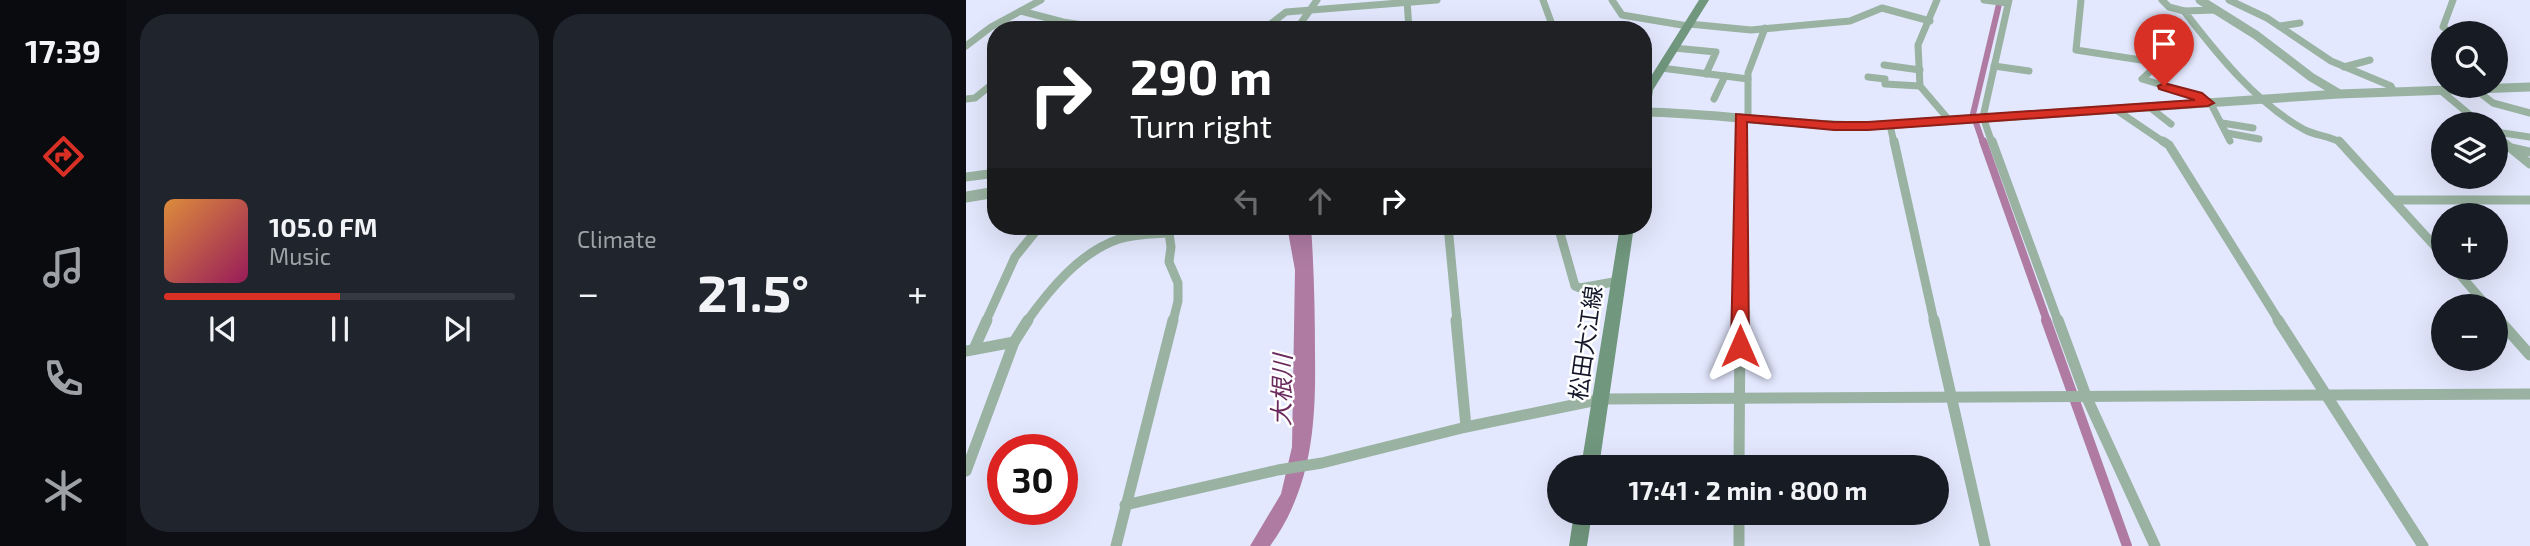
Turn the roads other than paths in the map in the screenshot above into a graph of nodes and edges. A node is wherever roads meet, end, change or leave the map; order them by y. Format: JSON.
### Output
{"nodes":[{"id":1,"x":1041,"y":0,"type":"edge"},
{"id":2,"x":1317,"y":0,"type":"edge"},
{"id":3,"x":1437,"y":0,"type":"edge"},
{"id":4,"x":1543,"y":0,"type":"edge"},
{"id":5,"x":1612,"y":0,"type":"edge"},
{"id":6,"x":1704,"y":0,"type":"edge"},
{"id":7,"x":1937,"y":0,"type":"edge"},
{"id":8,"x":1984,"y":0,"type":"edge"},
{"id":9,"x":2079,"y":0,"type":"edge"},
{"id":10,"x":2162,"y":0,"type":"edge"},
{"id":11,"x":2200,"y":0,"type":"edge"},
{"id":12,"x":2229,"y":0,"type":"edge"},
{"id":13,"x":2453,"y":0,"type":"edge"},
{"id":14,"x":1406,"y":2,"type":"edge"},
{"id":15,"x":2008,"y":2,"type":"edge"},
{"id":16,"x":1312,"y":10,"type":"junction"},
{"id":17,"x":2216,"y":10,"type":"junction"},
{"id":18,"x":1021,"y":11,"type":"junction"},
{"id":19,"x":2184,"y":11,"type":"junction"},
{"id":20,"x":1002,"y":21,"type":"edge"},
{"id":21,"x":1064,"y":21,"type":"edge"},
{"id":22,"x":1274,"y":21,"type":"edge"},
{"id":23,"x":1303,"y":21,"type":"edge"},
{"id":24,"x":1408,"y":21,"type":"edge"},
{"id":25,"x":1551,"y":21,"type":"edge"},
{"id":26,"x":1930,"y":21,"type":"junction"},
{"id":27,"x":2444,"y":21,"type":"edge"},
{"id":28,"x":2300,"y":23,"type":"dead end"},
{"id":29,"x":1689,"y":25,"type":"junction"},
{"id":30,"x":2280,"y":26,"type":"junction"},
{"id":31,"x":1765,"y":28,"type":"junction"},
{"id":32,"x":987,"y":30,"type":"edge"},
{"id":33,"x":966,"y":46,"type":"edge"},
{"id":34,"x":1674,"y":48,"type":"junction"},
{"id":35,"x":2370,"y":60,"type":"dead end"},
{"id":36,"x":1884,"y":65,"type":"dead end"},
{"id":37,"x":1994,"y":66,"type":"junction"},
{"id":38,"x":1661,"y":68,"type":"junction"},
{"id":39,"x":2343,"y":68,"type":"junction"},
{"id":40,"x":1920,"y":70,"type":"junction"},
{"id":41,"x":2029,"y":71,"type":"dead end"},
{"id":42,"x":1706,"y":74,"type":"junction"},
{"id":43,"x":1724,"y":76,"type":"junction"},
{"id":44,"x":1868,"y":78,"type":"dead end"},
{"id":45,"x":1748,"y":79,"type":"junction"},
{"id":46,"x":1652,"y":83,"type":"edge"},
{"id":47,"x":1920,"y":86,"type":"junction"},
{"id":48,"x":2530,"y":87,"type":"edge"},
{"id":49,"x":987,"y":88,"type":"edge"},
{"id":50,"x":2508,"y":88,"type":"edge"},
{"id":51,"x":2431,"y":90,"type":"edge"},
{"id":52,"x":2394,"y":92,"type":"junction"},
{"id":53,"x":2339,"y":93,"type":"junction"},
{"id":54,"x":2450,"y":98,"type":"edge"},
{"id":55,"x":2487,"y":98,"type":"edge"},
{"id":56,"x":966,"y":99,"type":"edge"},
{"id":57,"x":1714,"y":99,"type":"dead end"},
{"id":58,"x":2262,"y":99,"type":"junction"},
{"id":59,"x":2209,"y":102,"type":"junction"},
{"id":60,"x":2148,"y":106,"type":"junction"},
{"id":61,"x":2115,"y":109,"type":"junction"},
{"id":62,"x":2467,"y":112,"type":"edge"},
{"id":63,"x":2530,"y":113,"type":"edge"},
{"id":64,"x":1652,"y":114,"type":"edge"},
{"id":65,"x":1745,"y":117,"type":"junction"},
{"id":66,"x":1982,"y":118,"type":"junction"},
{"id":67,"x":1949,"y":120,"type":"junction"},
{"id":68,"x":2222,"y":123,"type":"junction"},
{"id":69,"x":2171,"y":124,"type":"dead end"},
{"id":70,"x":1889,"y":125,"type":"junction"},
{"id":71,"x":2253,"y":128,"type":"dead end"},
{"id":72,"x":2508,"y":135,"type":"edge"},
{"id":73,"x":2530,"y":137,"type":"edge"},
{"id":74,"x":2259,"y":139,"type":"dead end"},
{"id":75,"x":2508,"y":145,"type":"edge"},
{"id":76,"x":2511,"y":148,"type":"junction"},
{"id":77,"x":2530,"y":152,"type":"edge"},
{"id":78,"x":2530,"y":164,"type":"edge"},
{"id":79,"x":987,"y":174,"type":"edge"},
{"id":80,"x":966,"y":177,"type":"edge"},
{"id":81,"x":987,"y":194,"type":"edge"},
{"id":82,"x":966,"y":197,"type":"edge"},
{"id":83,"x":2395,"y":200,"type":"junction"},
{"id":84,"x":2529,"y":201,"type":"edge"},
{"id":85,"x":1033,"y":235,"type":"edge"},
{"id":86,"x":1123,"y":235,"type":"edge"},
{"id":87,"x":1137,"y":235,"type":"edge"},
{"id":88,"x":1170,"y":235,"type":"edge"},
{"id":89,"x":1449,"y":235,"type":"edge"},
{"id":90,"x":1561,"y":235,"type":"edge"},
{"id":91,"x":1626,"y":235,"type":"edge"},
{"id":92,"x":1121,"y":238,"type":"junction"},
{"id":93,"x":2431,"y":241,"type":"edge"},
{"id":94,"x":2464,"y":280,"type":"edge"},
{"id":95,"x":1619,"y":281,"type":"junction"},
{"id":96,"x":2477,"y":294,"type":"edge"},
{"id":97,"x":2508,"y":330,"type":"edge"},
{"id":98,"x":1014,"y":342,"type":"junction"},
{"id":99,"x":970,"y":350,"type":"edge"},
{"id":100,"x":2530,"y":355,"type":"edge"},
{"id":101,"x":2530,"y":394,"type":"edge"},
{"id":102,"x":2325,"y":395,"type":"junction"},
{"id":103,"x":2086,"y":396,"type":"junction"},
{"id":104,"x":1953,"y":397,"type":"junction"},
{"id":105,"x":1740,"y":398,"type":"junction"},
{"id":106,"x":1602,"y":399,"type":"junction"},
{"id":107,"x":1466,"y":427,"type":"junction"},
{"id":108,"x":1592,"y":455,"type":"edge"},
{"id":109,"x":1740,"y":455,"type":"edge"},
{"id":110,"x":966,"y":471,"type":"edge"},
{"id":111,"x":1125,"y":505,"type":"junction"},
{"id":112,"x":1581,"y":525,"type":"edge"},
{"id":113,"x":1739,"y":525,"type":"edge"},
{"id":114,"x":1116,"y":546,"type":"edge"},
{"id":115,"x":1578,"y":546,"type":"edge"},
{"id":116,"x":1739,"y":546,"type":"edge"},
{"id":117,"x":1985,"y":546,"type":"edge"},
{"id":118,"x":2155,"y":546,"type":"edge"},
{"id":119,"x":2423,"y":546,"type":"edge"}],
"edges":[{"from":1,"to":18,"type":"street"},
{"from":2,"to":16,"type":"street"},
{"from":3,"to":14,"type":"street"},
{"from":4,"to":25,"type":"street"},
{"from":5,"to":29,"type":"street"},
{"from":6,"to":29,"type":"main road"},
{"from":7,"to":26,"type":"street"},
{"from":8,"to":15,"type":"street"},
{"from":9,"to":59,"type":"street"},
{"from":10,"to":19,"type":"street"},
{"from":11,"to":17,"type":"street"},
{"from":12,"to":30,"type":"street"},
{"from":13,"to":27,"type":"street"},
{"from":14,"to":16,"type":"street"},
{"from":14,"to":24,"type":"street"},
{"from":15,"to":37,"type":"street"},
{"from":16,"to":22,"type":"street"},
{"from":16,"to":23,"type":"street"},
{"from":17,"to":19,"type":"street"},
{"from":17,"to":53,"type":"street"},
{"from":18,"to":20,"type":"street"},
{"from":18,"to":21,"type":"street"},
{"from":19,"to":58,"type":"street"},
{"from":26,"to":31,"type":"street"},
{"from":26,"to":40,"type":"street"},
{"from":28,"to":30,"type":"street"},
{"from":29,"to":31,"type":"street"},
{"from":29,"to":34,"type":"main road"},
{"from":30,"to":39,"type":"street"},
{"from":31,"to":45,"type":"street"},
{"from":32,"to":33,"type":"street"},
{"from":34,"to":38,"type":"main road"},
{"from":34,"to":42,"type":"street"},
{"from":35,"to":39,"type":"street"},
{"from":36,"to":40,"type":"street"},
{"from":37,"to":41,"type":"street"},
{"from":37,"to":66,"type":"street"},
{"from":38,"to":42,"type":"street"},
{"from":38,"to":46,"type":"main road"},
{"from":39,"to":52,"type":"street"},
{"from":40,"to":47,"type":"street"},
{"from":42,"to":43,"type":"street"},
{"from":43,"to":45,"type":"street"},
{"from":43,"to":57,"type":"street"},
{"from":44,"to":47,"type":"street"},
{"from":45,"to":65,"type":"street"},
{"from":47,"to":67,"type":"street"},
{"from":48,"to":50,"type":"street"},
{"from":49,"to":56,"type":"street"},
{"from":51,"to":52,"type":"street"},
{"from":52,"to":53,"type":"street"},
{"from":53,"to":58,"type":"street"},
{"from":54,"to":62,"type":"street"},
{"from":55,"to":63,"type":"street"},
{"from":58,"to":59,"type":"street"},
{"from":58,"to":83,"type":"street"},
{"from":59,"to":60,"type":"street"},
{"from":59,"to":68,"type":"street"},
{"from":60,"to":61,"type":"street"},
{"from":60,"to":69,"type":"street"},
{"from":61,"to":66,"type":"street"},
{"from":61,"to":102,"type":"street"},
{"from":64,"to":65,"type":"street"},
{"from":65,"to":70,"type":"street"},
{"from":65,"to":105,"type":"street"},
{"from":66,"to":67,"type":"street"},
{"from":66,"to":103,"type":"street"},
{"from":67,"to":70,"type":"street"},
{"from":68,"to":71,"type":"street"},
{"from":68,"to":74,"type":"street"},
{"from":70,"to":104,"type":"street"},
{"from":72,"to":73,"type":"street"},
{"from":75,"to":76,"type":"street"},
{"from":76,"to":77,"type":"street"},
{"from":76,"to":78,"type":"street"},
{"from":79,"to":80,"type":"street"},
{"from":81,"to":82,"type":"street"},
{"from":83,"to":84,"type":"street"},
{"from":83,"to":93,"type":"street"},
{"from":85,"to":99,"type":"street"},
{"from":86,"to":92,"type":"street"},
{"from":87,"to":92,"type":"street"},
{"from":88,"to":111,"type":"street"},
{"from":89,"to":107,"type":"street"},
{"from":90,"to":95,"type":"street"},
{"from":91,"to":95,"type":"main road","name":"松田大江線"},
{"from":92,"to":98,"type":"street"},
{"from":94,"to":96,"type":"street"},
{"from":95,"to":106,"type":"main road","name":"松田大江線"},
{"from":97,"to":100,"type":"street"},
{"from":98,"to":99,"type":"street"},
{"from":98,"to":110,"type":"street"},
{"from":101,"to":102,"type":"street"},
{"from":102,"to":103,"type":"street"},
{"from":102,"to":119,"type":"street"},
{"from":103,"to":104,"type":"street"},
{"from":103,"to":118,"type":"street"},
{"from":104,"to":105,"type":"street"},
{"from":104,"to":117,"type":"street"},
{"from":105,"to":106,"type":"street"},
{"from":105,"to":109,"type":"street"},
{"from":106,"to":107,"type":"street"},
{"from":106,"to":108,"type":"main road","name":"松田大江線"},
{"from":107,"to":111,"type":"street"},
{"from":111,"to":114,"type":"street"},
{"from":112,"to":115,"type":"main road"},
{"from":113,"to":116,"type":"street"}]}
